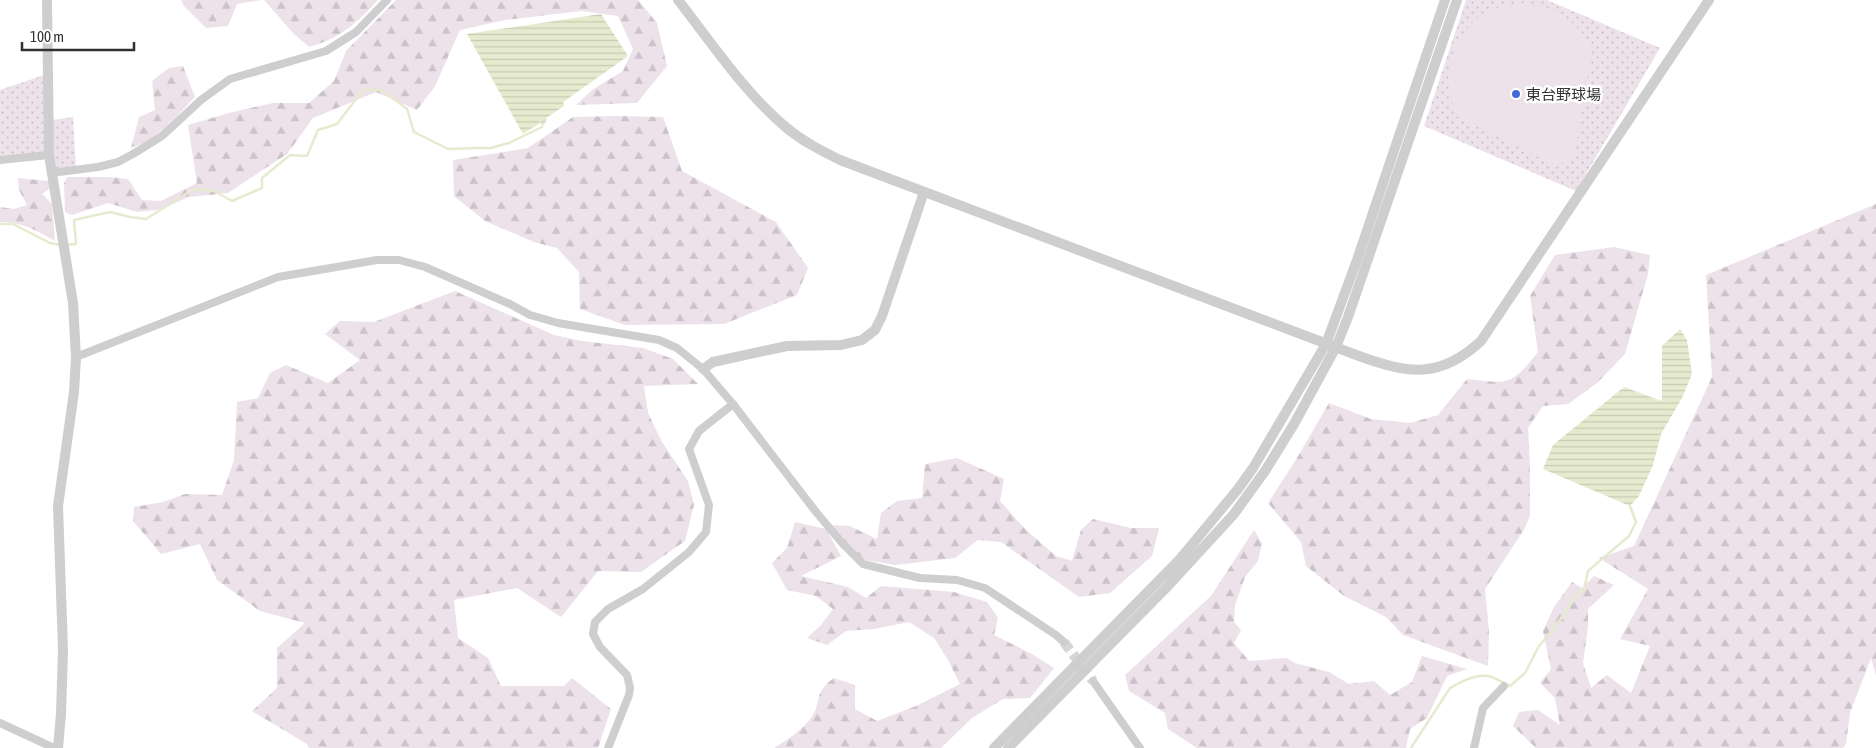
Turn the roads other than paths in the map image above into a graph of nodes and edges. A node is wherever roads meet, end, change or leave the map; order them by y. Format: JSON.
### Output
{"nodes":[{"id":1,"x":47,"y":0,"type":"edge"},
{"id":2,"x":387,"y":0,"type":"edge"},
{"id":3,"x":678,"y":0,"type":"edge"},
{"id":4,"x":1445,"y":0,"type":"edge"},
{"id":5,"x":1457,"y":0,"type":"edge"},
{"id":6,"x":1709,"y":0,"type":"edge"},
{"id":7,"x":49,"y":155,"type":"junction"},
{"id":8,"x":0,"y":160,"type":"edge"},
{"id":9,"x":51,"y":172,"type":"junction"},
{"id":10,"x":924,"y":192,"type":"junction"},
{"id":11,"x":1331,"y":346,"type":"junction"},
{"id":12,"x":76,"y":357,"type":"junction"},
{"id":13,"x":703,"y":369,"type":"junction"},
{"id":14,"x":733,"y":404,"type":"junction"},
{"id":15,"x":1064,"y":642,"type":"tunnel mouth"},
{"id":16,"x":1094,"y":681,"type":"tunnel mouth"},
{"id":17,"x":1504,"y":686,"type":"dead end"},
{"id":18,"x":0,"y":723,"type":"edge"},
{"id":19,"x":56,"y":748,"type":"edge"},
{"id":20,"x":608,"y":748,"type":"edge"},
{"id":21,"x":994,"y":748,"type":"edge"},
{"id":22,"x":1008,"y":748,"type":"edge"},
{"id":23,"x":1140,"y":748,"type":"edge"},
{"id":24,"x":1474,"y":748,"type":"edge"}],
"edges":[{"from":1,"to":7,"type":"street"},
{"from":2,"to":9,"type":"street"},
{"from":3,"to":10,"type":"street"},
{"from":4,"to":11,"type":"street"},
{"from":5,"to":11,"type":"street"},
{"from":6,"to":11,"type":"street"},
{"from":7,"to":8,"type":"street"},
{"from":7,"to":9,"type":"street"},
{"from":9,"to":12,"type":"street"},
{"from":10,"to":11,"type":"street"},
{"from":10,"to":13,"type":"street"},
{"from":11,"to":21,"type":"street"},
{"from":11,"to":22,"type":"street"},
{"from":12,"to":13,"type":"street"},
{"from":12,"to":19,"type":"street"},
{"from":13,"to":14,"type":"street"},
{"from":14,"to":15,"type":"street"},
{"from":14,"to":20,"type":"street"},
{"from":16,"to":23,"type":"street"},
{"from":17,"to":24,"type":"street"},
{"from":18,"to":19,"type":"street"}]}
